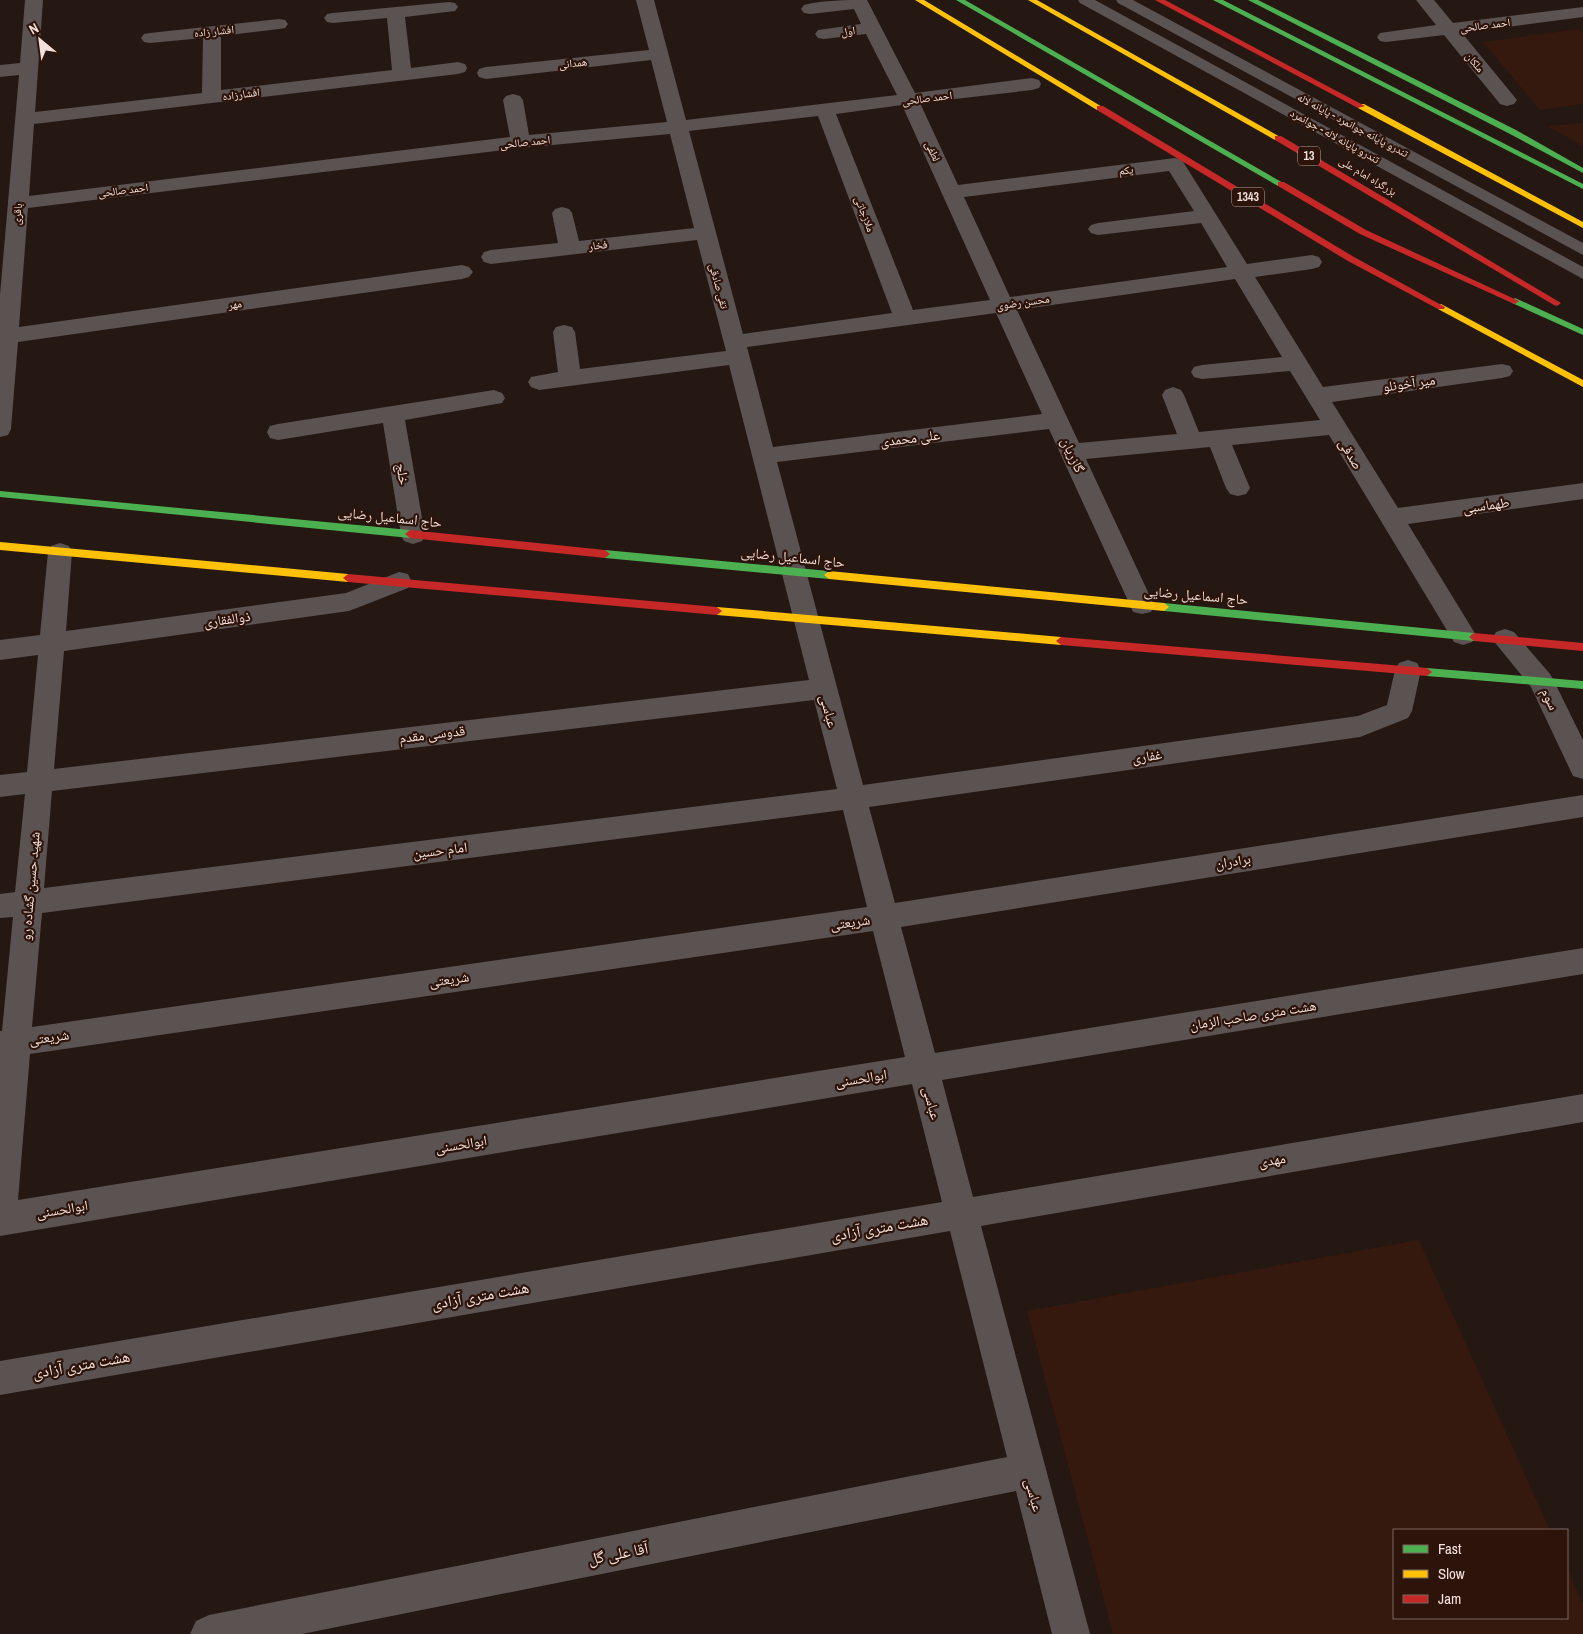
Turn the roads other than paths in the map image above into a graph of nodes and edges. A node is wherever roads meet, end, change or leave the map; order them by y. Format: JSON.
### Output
{"nodes":[{"id":1,"x":34,"y":0,"type":"edge"},
{"id":2,"x":645,"y":0,"type":"edge"},
{"id":3,"x":919,"y":0,"type":"edge"},
{"id":4,"x":960,"y":0,"type":"edge"},
{"id":5,"x":1032,"y":0,"type":"edge"},
{"id":6,"x":1085,"y":0,"type":"edge"},
{"id":7,"x":1124,"y":0,"type":"edge"},
{"id":8,"x":1159,"y":0,"type":"edge"},
{"id":9,"x":1217,"y":0,"type":"edge"},
{"id":10,"x":1252,"y":0,"type":"edge"},
{"id":11,"x":1424,"y":0,"type":"edge"},
{"id":12,"x":859,"y":1,"type":"edge"},
{"id":13,"x":449,"y":7,"type":"dead end"},
{"id":14,"x":810,"y":9,"type":"dead end"},
{"id":15,"x":394,"y":12,"type":"junction"},
{"id":16,"x":1583,"y":12,"type":"edge"},
{"id":17,"x":333,"y":18,"type":"dead end"},
{"id":18,"x":279,"y":24,"type":"dead end"},
{"id":19,"x":873,"y":28,"type":"junction"},
{"id":20,"x":1448,"y":29,"type":"junction"},
{"id":21,"x":212,"y":31,"type":"junction"},
{"id":22,"x":824,"y":34,"type":"dead end"},
{"id":23,"x":1386,"y":37,"type":"dead end"},
{"id":24,"x":150,"y":38,"type":"dead end"},
{"id":25,"x":659,"y":54,"type":"junction"},
{"id":26,"x":29,"y":68,"type":"junction"},
{"id":27,"x":458,"y":68,"type":"dead end"},
{"id":28,"x":0,"y":71,"type":"edge"},
{"id":29,"x":486,"y":73,"type":"dead end"},
{"id":30,"x":402,"y":75,"type":"junction"},
{"id":31,"x":1032,"y":84,"type":"dead end"},
{"id":32,"x":211,"y":97,"type":"junction"},
{"id":33,"x":513,"y":100,"type":"dead end"},
{"id":34,"x":909,"y":100,"type":"junction"},
{"id":35,"x":1507,"y":100,"type":"dead end"},
{"id":36,"x":825,"y":110,"type":"junction"},
{"id":37,"x":25,"y":119,"type":"junction"},
{"id":38,"x":678,"y":128,"type":"junction"},
{"id":39,"x":520,"y":142,"type":"junction"},
{"id":40,"x":1583,"y":171,"type":"edge"},
{"id":41,"x":1583,"y":187,"type":"edge"},
{"id":42,"x":952,"y":192,"type":"junction"},
{"id":43,"x":18,"y":203,"type":"junction"},
{"id":44,"x":562,"y":213,"type":"dead end"},
{"id":45,"x":1207,"y":216,"type":"junction"},
{"id":46,"x":1583,"y":225,"type":"edge"},
{"id":47,"x":1098,"y":229,"type":"dead end"},
{"id":48,"x":705,"y":233,"type":"junction"},
{"id":49,"x":570,"y":248,"type":"junction"},
{"id":50,"x":1583,"y":250,"type":"edge"},
{"id":51,"x":491,"y":257,"type":"dead end"},
{"id":52,"x":7,"y":261,"type":"edge"},
{"id":53,"x":1312,"y":262,"type":"dead end"},
{"id":54,"x":462,"y":272,"type":"dead end"},
{"id":55,"x":1241,"y":272,"type":"junction"},
{"id":56,"x":1583,"y":274,"type":"edge"},
{"id":57,"x":1004,"y":305,"type":"junction"},
{"id":58,"x":1566,"y":309,"type":"dead end"},
{"id":59,"x":905,"y":318,"type":"junction"},
{"id":60,"x":564,"y":332,"type":"dead end"},
{"id":61,"x":1583,"y":332,"type":"edge"},
{"id":62,"x":7,"y":336,"type":"junction"},
{"id":63,"x":736,"y":350,"type":"junction"},
{"id":64,"x":1296,"y":363,"type":"junction"},
{"id":65,"x":1502,"y":371,"type":"dead end"},
{"id":66,"x":1202,"y":372,"type":"dead end"},
{"id":67,"x":570,"y":378,"type":"junction"},
{"id":68,"x":540,"y":382,"type":"dead end"},
{"id":69,"x":1583,"y":384,"type":"edge"},
{"id":70,"x":1173,"y":396,"type":"dead end"},
{"id":71,"x":1316,"y":396,"type":"junction"},
{"id":72,"x":494,"y":398,"type":"dead end"},
{"id":73,"x":393,"y":414,"type":"junction"},
{"id":74,"x":1057,"y":420,"type":"junction"},
{"id":75,"x":1335,"y":427,"type":"junction"},
{"id":76,"x":0,"y":429,"type":"edge"},
{"id":77,"x":278,"y":432,"type":"dead end"},
{"id":78,"x":1218,"y":438,"type":"junction"},
{"id":79,"x":1192,"y":440,"type":"junction"},
{"id":80,"x":1072,"y":452,"type":"junction"},
{"id":81,"x":763,"y":456,"type":"junction"},
{"id":82,"x":1238,"y":488,"type":"dead end"},
{"id":83,"x":1583,"y":491,"type":"edge"},
{"id":84,"x":0,"y":494,"type":"edge"},
{"id":85,"x":1390,"y":518,"type":"junction"},
{"id":86,"x":413,"y":535,"type":"junction"},
{"id":87,"x":0,"y":546,"type":"edge"},
{"id":88,"x":60,"y":552,"type":"junction"},
{"id":89,"x":793,"y":572,"type":"junction"},
{"id":90,"x":399,"y":581,"type":"junction"},
{"id":91,"x":1142,"y":605,"type":"junction"},
{"id":92,"x":805,"y":620,"type":"junction"},
{"id":93,"x":1463,"y":635,"type":"junction"},
{"id":94,"x":1505,"y":639,"type":"junction"},
{"id":95,"x":52,"y":644,"type":"junction"},
{"id":96,"x":1583,"y":646,"type":"edge"},
{"id":97,"x":0,"y":650,"type":"edge"},
{"id":98,"x":1408,"y":670,"type":"junction"},
{"id":99,"x":1541,"y":682,"type":"junction"},
{"id":100,"x":1583,"y":685,"type":"edge"},
{"id":101,"x":823,"y":688,"type":"junction"},
{"id":102,"x":1583,"y":768,"type":"edge"},
{"id":103,"x":40,"y":780,"type":"junction"},
{"id":104,"x":0,"y":786,"type":"edge"},
{"id":105,"x":852,"y":798,"type":"junction"},
{"id":106,"x":1583,"y":806,"type":"edge"},
{"id":107,"x":28,"y":902,"type":"junction"},
{"id":108,"x":0,"y":906,"type":"edge"},
{"id":109,"x":883,"y":917,"type":"junction"},
{"id":110,"x":1583,"y":961,"type":"edge"},
{"id":111,"x":8,"y":1043,"type":"edge"},
{"id":112,"x":922,"y":1068,"type":"junction"},
{"id":113,"x":1583,"y":1108,"type":"edge"},
{"id":114,"x":1,"y":1204,"type":"edge"},
{"id":115,"x":960,"y":1213,"type":"junction"},
{"id":116,"x":0,"y":1378,"type":"edge"},
{"id":117,"x":1028,"y":1471,"type":"junction"},
{"id":118,"x":209,"y":1634,"type":"edge"},
{"id":119,"x":1071,"y":1634,"type":"edge"}],
"edges":[{"from":1,"to":26,"type":"street","name":"باقری"},
{"from":2,"to":25,"type":"street","name":"تقی صادقی"},
{"from":3,"to":69,"type":"main road","number":"1343"},
{"from":4,"to":61,"type":"main road","number":"1343"},
{"from":5,"to":58,"type":"main road","name":"بزرگراه امام علی","number":"13"},
{"from":6,"to":56,"type":"lane","name":"تندرو پایانه لاله - جوانمرد"},
{"from":7,"to":50,"type":"lane","name":"تندرو پایانه جوانمرد - پایانه لاله"},
{"from":8,"to":46,"type":"main road"},
{"from":9,"to":41,"type":"main road"},
{"from":10,"to":40,"type":"main road"},
{"from":11,"to":20,"type":"street","name":"ملکان"},
{"from":12,"to":14,"type":"street"},
{"from":12,"to":19,"type":"street","name":"لطفی"},
{"from":13,"to":15,"type":"street"},
{"from":15,"to":17,"type":"street"},
{"from":15,"to":30,"type":"street"},
{"from":16,"to":20,"type":"street","name":"احمد صالحی"},
{"from":18,"to":21,"type":"street","name":"افشار زاده"},
{"from":19,"to":22,"type":"street","name":"اول"},
{"from":19,"to":34,"type":"street","name":"لطفی"},
{"from":20,"to":23,"type":"street","name":"احمد صالحی"},
{"from":20,"to":35,"type":"street","name":"ملکان"},
{"from":21,"to":24,"type":"street","name":"افشار زاده"},
{"from":21,"to":32,"type":"street"},
{"from":25,"to":29,"type":"street","name":"همدانی"},
{"from":25,"to":38,"type":"street","name":"تقی صادقی"},
{"from":26,"to":28,"type":"street"},
{"from":26,"to":37,"type":"street","name":"باقری"},
{"from":27,"to":30,"type":"street","name":"افشارزاده"},
{"from":30,"to":32,"type":"street","name":"افشارزاده"},
{"from":31,"to":34,"type":"street","name":"احمد صالحی"},
{"from":32,"to":37,"type":"street","name":"افشارزاده"},
{"from":33,"to":39,"type":"street"},
{"from":34,"to":36,"type":"street","name":"احمد صالحی"},
{"from":34,"to":42,"type":"street","name":"لطفی"},
{"from":36,"to":38,"type":"street","name":"احمد صالحی"},
{"from":36,"to":59,"type":"street","name":"ملازجاتی"},
{"from":37,"to":43,"type":"street","name":"باقری"},
{"from":38,"to":39,"type":"street","name":"احمد صالحی"},
{"from":38,"to":48,"type":"street","name":"تقی صادقی"},
{"from":39,"to":43,"type":"street","name":"احمد صالحی"},
{"from":42,"to":45,"type":"street","name":"یکم"},
{"from":42,"to":57,"type":"street","name":"لطفی"},
{"from":43,"to":52,"type":"street","name":"باقری"},
{"from":44,"to":49,"type":"street"},
{"from":45,"to":47,"type":"street"},
{"from":45,"to":55,"type":"street","name":"یکم"},
{"from":48,"to":49,"type":"street","name":"فخار"},
{"from":48,"to":63,"type":"street","name":"تقی صادقی"},
{"from":49,"to":51,"type":"street","name":"فخار"},
{"from":52,"to":62,"type":"street","name":"باقری"},
{"from":53,"to":55,"type":"street","name":"محسن رضوی"},
{"from":54,"to":62,"type":"street","name":"مهر"},
{"from":55,"to":57,"type":"street","name":"محسن رضوی"},
{"from":55,"to":64,"type":"street","name":"صدقی"},
{"from":57,"to":59,"type":"street","name":"محسن رضوی"},
{"from":57,"to":74,"type":"street","name":"گازریان"},
{"from":59,"to":63,"type":"street","name":"محسن رضوی"},
{"from":60,"to":67,"type":"street"},
{"from":62,"to":76,"type":"street","name":"باقری"},
{"from":63,"to":67,"type":"street","name":"محسن رضوی"},
{"from":63,"to":81,"type":"street","name":"تقی صادقی"},
{"from":64,"to":66,"type":"street"},
{"from":64,"to":71,"type":"street","name":"صدقی"},
{"from":65,"to":71,"type":"street","name":"میر آخونلو"},
{"from":67,"to":68,"type":"street","name":"محسن رضوی"},
{"from":70,"to":79,"type":"street"},
{"from":71,"to":75,"type":"street","name":"صدقی"},
{"from":72,"to":73,"type":"street"},
{"from":73,"to":77,"type":"street"},
{"from":73,"to":86,"type":"street","name":"خلج"},
{"from":74,"to":80,"type":"street","name":"گازریان"},
{"from":74,"to":81,"type":"street","name":"علی محمدی"},
{"from":75,"to":78,"type":"street"},
{"from":75,"to":85,"type":"street","name":"صدقی"},
{"from":78,"to":79,"type":"street"},
{"from":78,"to":82,"type":"street"},
{"from":79,"to":80,"type":"street"},
{"from":80,"to":91,"type":"street","name":"گازریان"},
{"from":81,"to":89,"type":"street","name":"تقی صادقی"},
{"from":83,"to":85,"type":"street","name":"طهماسبی"},
{"from":84,"to":86,"type":"main road","name":"حاج اسماعیل رضایی"},
{"from":85,"to":93,"type":"street","name":"صدقی"},
{"from":86,"to":89,"type":"main road","name":"حاج اسماعیل رضایی"},
{"from":87,"to":88,"type":"main road"},
{"from":88,"to":90,"type":"main road"},
{"from":88,"to":95,"type":"street","name":"شهید حسین گشاده رو"},
{"from":89,"to":91,"type":"main road","name":"حاج اسماعیل رضایی"},
{"from":89,"to":92,"type":"street","name":"عباسی"},
{"from":90,"to":92,"type":"main road"},
{"from":90,"to":95,"type":"street","name":"ذوالفقاری"},
{"from":91,"to":93,"type":"main road","name":"حاج اسماعیل رضایی"},
{"from":92,"to":98,"type":"main road"},
{"from":92,"to":101,"type":"street","name":"عباسی"},
{"from":93,"to":94,"type":"main road","name":"حاج اسماعیل رضایی"},
{"from":94,"to":96,"type":"main road","name":"حاج اسماعیل رضایی"},
{"from":94,"to":99,"type":"street","name":"سوم"},
{"from":95,"to":97,"type":"street","name":"ذوالفقاری"},
{"from":95,"to":103,"type":"street","name":"شهید حسین گشاده رو"},
{"from":98,"to":99,"type":"main road"},
{"from":98,"to":105,"type":"street","name":"غفاری"},
{"from":99,"to":100,"type":"main road"},
{"from":99,"to":102,"type":"street","name":"سوم"},
{"from":101,"to":103,"type":"street","name":"قدوسی مقدم"},
{"from":101,"to":105,"type":"street","name":"عباسی"},
{"from":103,"to":104,"type":"street","name":"قدوسی مقدم"},
{"from":103,"to":107,"type":"street","name":"شهید حسین گشاده رو"},
{"from":105,"to":107,"type":"street","name":"امام حسین"},
{"from":105,"to":109,"type":"street","name":"عباسی"},
{"from":106,"to":109,"type":"street","name":"برادران"},
{"from":107,"to":108,"type":"street","name":"امام حسین"},
{"from":107,"to":111,"type":"street","name":"شهید حسین گشاده رو"},
{"from":109,"to":111,"type":"street","name":"شریعتی"},
{"from":109,"to":112,"type":"street","name":"عباسی"},
{"from":110,"to":112,"type":"street","name":"هشت متری صاحب الزمان"},
{"from":111,"to":114,"type":"street","name":"شهید حسین گشاده رو"},
{"from":112,"to":114,"type":"street","name":"ابوالحسنی"},
{"from":112,"to":115,"type":"street","name":"عباسی"},
{"from":113,"to":115,"type":"street","name":"مهدی"},
{"from":115,"to":116,"type":"street","name":"هشت متری آزادی"},
{"from":115,"to":117,"type":"street","name":"عباسی"},
{"from":117,"to":118,"type":"street","name":"آقا علی گل"},
{"from":117,"to":119,"type":"street","name":"عباسی"}]}
